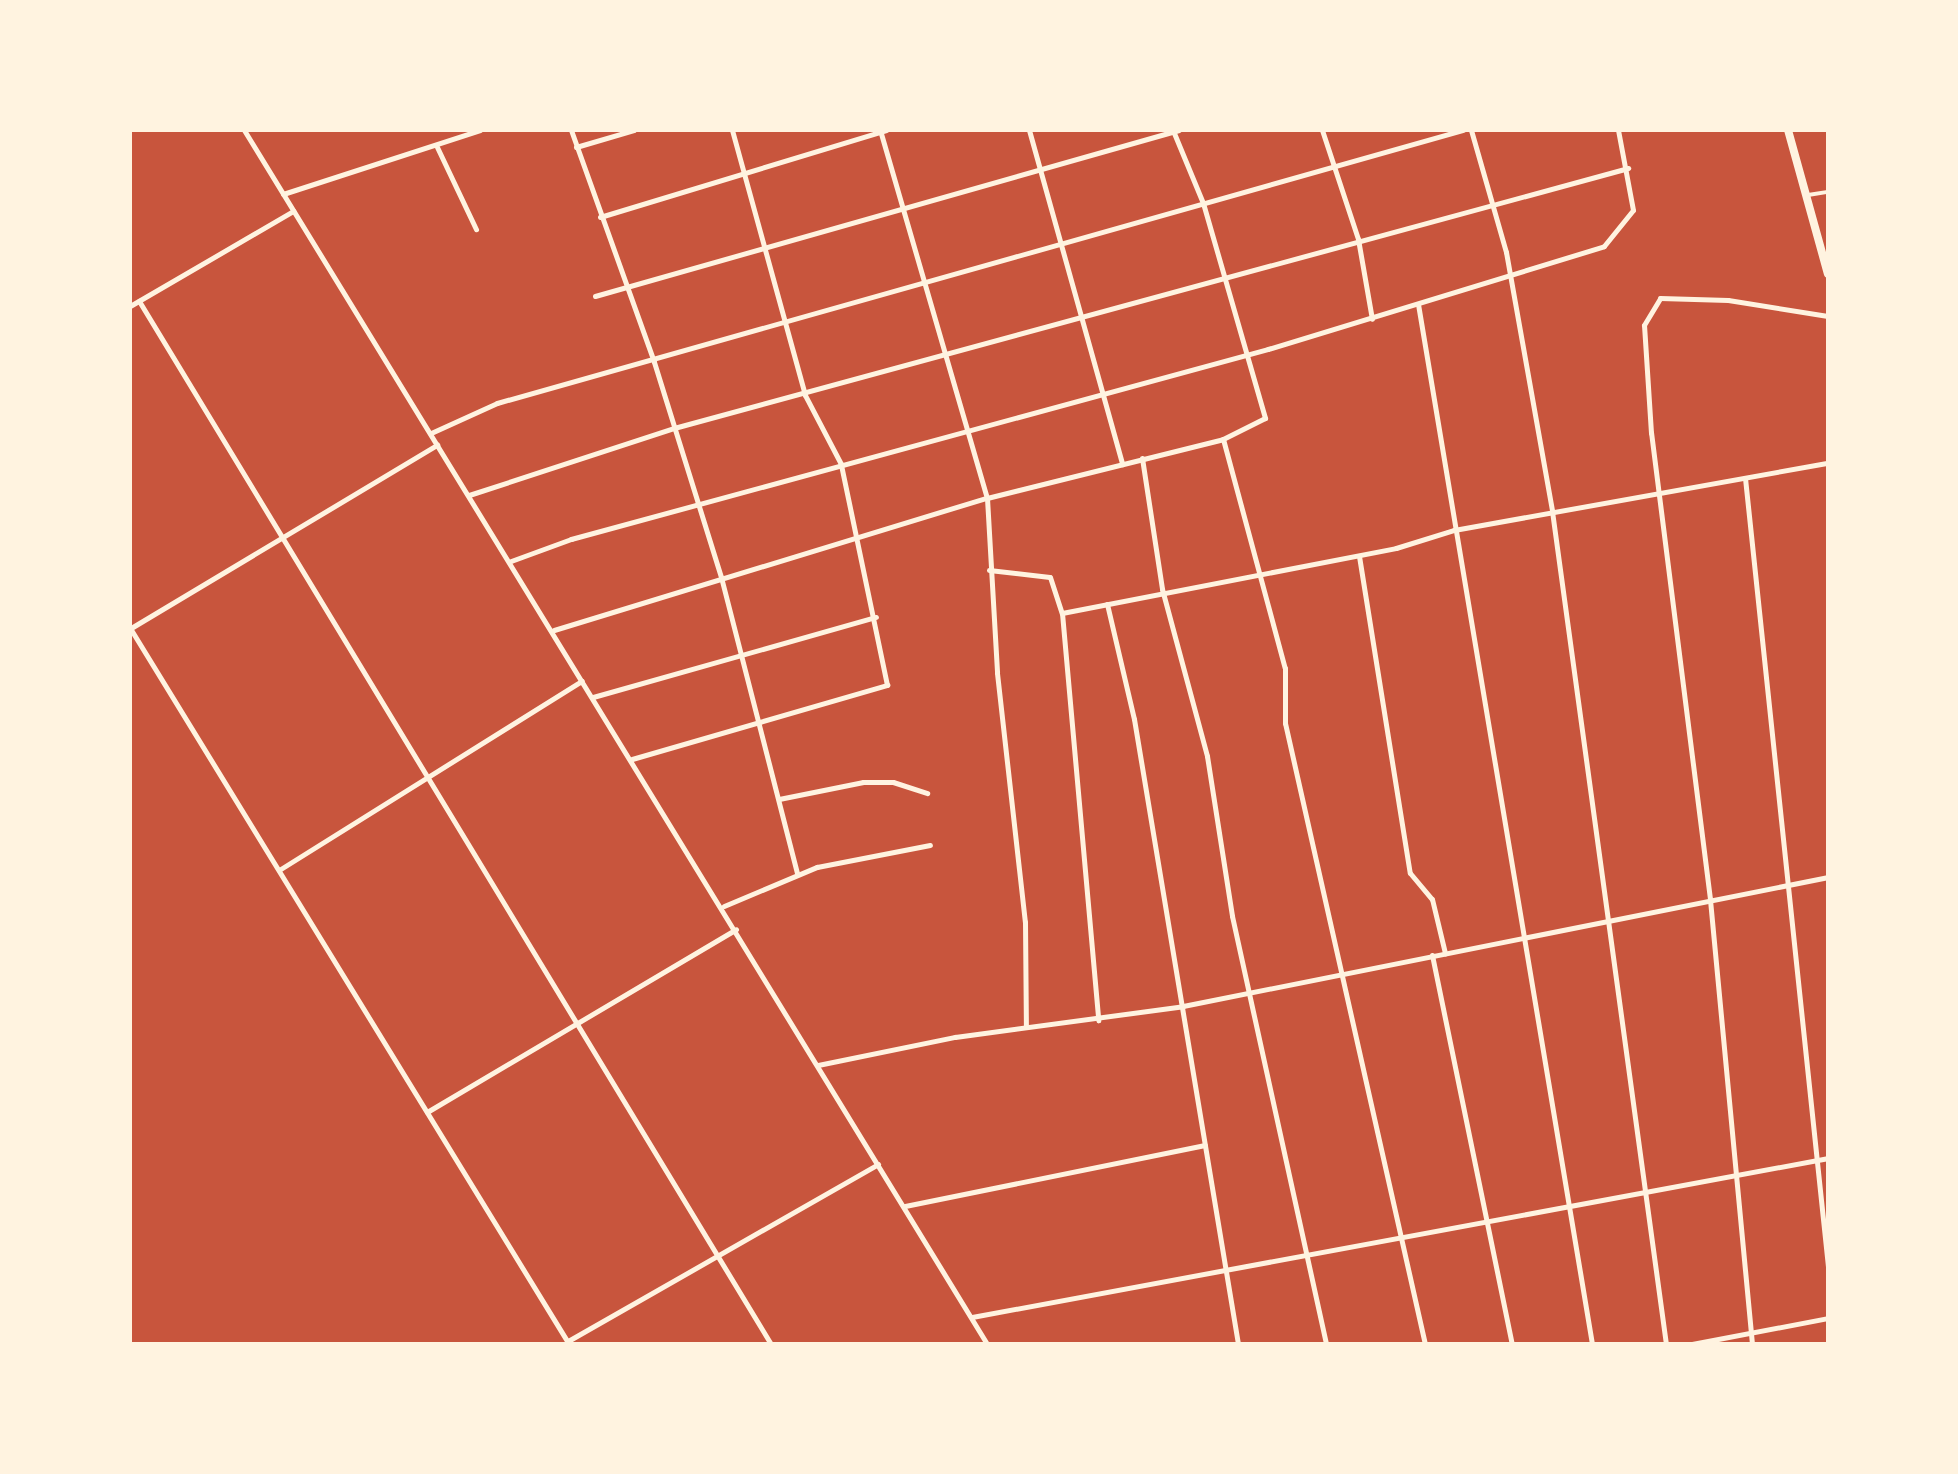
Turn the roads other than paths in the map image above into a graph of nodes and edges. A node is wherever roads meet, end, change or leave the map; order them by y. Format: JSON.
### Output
{"nodes":[{"id":1,"x":246,"y":130,"type":"edge"},
{"id":2,"x":480,"y":130,"type":"edge"},
{"id":3,"x":572,"y":130,"type":"edge"},
{"id":4,"x":634,"y":130,"type":"edge"},
{"id":5,"x":732,"y":130,"type":"edge"},
{"id":6,"x":1029,"y":130,"type":"edge"},
{"id":7,"x":1322,"y":130,"type":"edge"},
{"id":8,"x":1467,"y":130,"type":"edge"},
{"id":9,"x":1618,"y":130,"type":"edge"},
{"id":10,"x":1788,"y":130,"type":"edge"},
{"id":11,"x":882,"y":131,"type":"edge"},
{"id":12,"x":1175,"y":131,"type":"edge"},
{"id":13,"x":437,"y":147,"type":"junction"},
{"id":14,"x":576,"y":147,"type":"junction"},
{"id":15,"x":1334,"y":166,"type":"junction"},
{"id":16,"x":1628,"y":168,"type":"junction"},
{"id":17,"x":1041,"y":169,"type":"junction"},
{"id":18,"x":744,"y":170,"type":"junction"},
{"id":19,"x":1828,"y":192,"type":"edge"},
{"id":20,"x":283,"y":194,"type":"junction"},
{"id":21,"x":1806,"y":195,"type":"junction"},
{"id":22,"x":1203,"y":203,"type":"junction"},
{"id":23,"x":1492,"y":203,"type":"junction"},
{"id":24,"x":902,"y":208,"type":"junction"},
{"id":25,"x":294,"y":211,"type":"junction"},
{"id":26,"x":600,"y":217,"type":"junction"},
{"id":27,"x":476,"y":229,"type":"dead end"},
{"id":28,"x":1358,"y":239,"type":"junction"},
{"id":29,"x":1060,"y":243,"type":"junction"},
{"id":30,"x":767,"y":249,"type":"junction"},
{"id":31,"x":1828,"y":274,"type":"edge"},
{"id":32,"x":1510,"y":275,"type":"junction"},
{"id":33,"x":1222,"y":279,"type":"junction"},
{"id":34,"x":922,"y":282,"type":"junction"},
{"id":35,"x":624,"y":287,"type":"junction"},
{"id":36,"x":595,"y":296,"type":"dead end"},
{"id":37,"x":138,"y":301,"type":"junction"},
{"id":38,"x":1418,"y":304,"type":"junction"},
{"id":39,"x":130,"y":306,"type":"edge"},
{"id":40,"x":1828,"y":316,"type":"edge"},
{"id":41,"x":1372,"y":319,"type":"junction"},
{"id":42,"x":785,"y":320,"type":"junction"},
{"id":43,"x":1080,"y":320,"type":"junction"},
{"id":44,"x":1246,"y":355,"type":"junction"},
{"id":45,"x":944,"y":356,"type":"junction"},
{"id":46,"x":654,"y":362,"type":"junction"},
{"id":47,"x":1100,"y":392,"type":"junction"},
{"id":48,"x":805,"y":394,"type":"junction"},
{"id":49,"x":674,"y":428,"type":"junction"},
{"id":50,"x":969,"y":428,"type":"junction"},
{"id":51,"x":431,"y":433,"type":"junction"},
{"id":52,"x":1223,"y":439,"type":"junction"},
{"id":53,"x":438,"y":445,"type":"junction"},
{"id":54,"x":1142,"y":458,"type":"junction"},
{"id":55,"x":1828,"y":463,"type":"edge"},
{"id":56,"x":841,"y":464,"type":"junction"},
{"id":57,"x":1122,"y":464,"type":"junction"},
{"id":58,"x":1745,"y":478,"type":"junction"},
{"id":59,"x":1660,"y":491,"type":"junction"},
{"id":60,"x":469,"y":495,"type":"junction"},
{"id":61,"x":986,"y":498,"type":"junction"},
{"id":62,"x":696,"y":504,"type":"junction"},
{"id":63,"x":1552,"y":511,"type":"junction"},
{"id":64,"x":1454,"y":530,"type":"junction"},
{"id":65,"x":856,"y":536,"type":"junction"},
{"id":66,"x":284,"y":540,"type":"junction"},
{"id":67,"x":1358,"y":556,"type":"junction"},
{"id":68,"x":511,"y":561,"type":"junction"},
{"id":69,"x":989,"y":570,"type":"junction"},
{"id":70,"x":1261,"y":576,"type":"junction"},
{"id":71,"x":720,"y":577,"type":"junction"},
{"id":72,"x":1162,"y":590,"type":"junction"},
{"id":73,"x":1107,"y":604,"type":"junction"},
{"id":74,"x":1062,"y":614,"type":"junction"},
{"id":75,"x":876,"y":617,"type":"junction"},
{"id":76,"x":130,"y":628,"type":"edge"},
{"id":77,"x":554,"y":630,"type":"junction"},
{"id":78,"x":737,"y":652,"type":"junction"},
{"id":79,"x":582,"y":681,"type":"junction"},
{"id":80,"x":592,"y":697,"type":"junction"},
{"id":81,"x":756,"y":724,"type":"junction"},
{"id":82,"x":632,"y":759,"type":"junction"},
{"id":83,"x":430,"y":780,"type":"junction"},
{"id":84,"x":928,"y":793,"type":"dead end"},
{"id":85,"x":778,"y":800,"type":"junction"},
{"id":86,"x":930,"y":845,"type":"dead end"},
{"id":87,"x":278,"y":870,"type":"junction"},
{"id":88,"x":797,"y":874,"type":"junction"},
{"id":89,"x":1828,"y":877,"type":"edge"},
{"id":90,"x":1788,"y":884,"type":"junction"},
{"id":91,"x":1710,"y":899,"type":"junction"},
{"id":92,"x":723,"y":906,"type":"junction"},
{"id":93,"x":1608,"y":919,"type":"junction"},
{"id":94,"x":736,"y":928,"type":"junction"},
{"id":95,"x":1524,"y":938,"type":"junction"},
{"id":96,"x":1445,"y":954,"type":"junction"},
{"id":97,"x":1432,"y":955,"type":"junction"},
{"id":98,"x":1344,"y":976,"type":"junction"},
{"id":99,"x":1252,"y":992,"type":"junction"},
{"id":100,"x":1183,"y":1006,"type":"junction"},
{"id":101,"x":1098,"y":1020,"type":"junction"},
{"id":102,"x":577,"y":1023,"type":"junction"},
{"id":103,"x":1026,"y":1027,"type":"junction"},
{"id":104,"x":818,"y":1064,"type":"junction"},
{"id":105,"x":427,"y":1112,"type":"junction"},
{"id":106,"x":1206,"y":1145,"type":"junction"},
{"id":107,"x":1828,"y":1158,"type":"edge"},
{"id":108,"x":1818,"y":1160,"type":"junction"},
{"id":109,"x":878,"y":1164,"type":"junction"},
{"id":110,"x":1735,"y":1178,"type":"junction"},
{"id":111,"x":1644,"y":1192,"type":"junction"},
{"id":112,"x":904,"y":1206,"type":"junction"},
{"id":113,"x":1568,"y":1208,"type":"junction"},
{"id":114,"x":1486,"y":1222,"type":"junction"},
{"id":115,"x":1402,"y":1240,"type":"junction"},
{"id":116,"x":1308,"y":1256,"type":"junction"},
{"id":117,"x":719,"y":1257,"type":"junction"},
{"id":118,"x":1828,"y":1267,"type":"edge"},
{"id":119,"x":1226,"y":1272,"type":"junction"},
{"id":120,"x":972,"y":1317,"type":"junction"},
{"id":121,"x":1828,"y":1318,"type":"edge"},
{"id":122,"x":1749,"y":1331,"type":"junction"},
{"id":123,"x":568,"y":1343,"type":"edge"},
{"id":124,"x":772,"y":1344,"type":"edge"},
{"id":125,"x":987,"y":1344,"type":"edge"},
{"id":126,"x":1238,"y":1344,"type":"edge"},
{"id":127,"x":1326,"y":1344,"type":"edge"},
{"id":128,"x":1425,"y":1344,"type":"edge"},
{"id":129,"x":1512,"y":1344,"type":"edge"},
{"id":130,"x":1592,"y":1344,"type":"edge"},
{"id":131,"x":1666,"y":1344,"type":"edge"},
{"id":132,"x":1692,"y":1344,"type":"edge"},
{"id":133,"x":1752,"y":1344,"type":"edge"}],
"edges":[{"from":1,"to":20,"type":"street"},
{"from":2,"to":13,"type":"street"},
{"from":3,"to":14,"type":"street"},
{"from":4,"to":14,"type":"street"},
{"from":5,"to":18,"type":"street"},
{"from":6,"to":17,"type":"street"},
{"from":7,"to":15,"type":"street"},
{"from":8,"to":15,"type":"street"},
{"from":8,"to":23,"type":"street"},
{"from":9,"to":16,"type":"street"},
{"from":10,"to":21,"type":"main road"},
{"from":11,"to":18,"type":"street"},
{"from":11,"to":24,"type":"street"},
{"from":12,"to":17,"type":"street"},
{"from":12,"to":22,"type":"street"},
{"from":13,"to":20,"type":"street"},
{"from":13,"to":27,"type":"street"},
{"from":14,"to":26,"type":"street"},
{"from":15,"to":22,"type":"street"},
{"from":15,"to":28,"type":"street"},
{"from":16,"to":23,"type":"street"},
{"from":16,"to":32,"type":"street"},
{"from":17,"to":24,"type":"street"},
{"from":17,"to":29,"type":"street"},
{"from":18,"to":26,"type":"street"},
{"from":18,"to":30,"type":"street"},
{"from":19,"to":21,"type":"street"},
{"from":20,"to":25,"type":"street"},
{"from":21,"to":31,"type":"main road"},
{"from":22,"to":29,"type":"street"},
{"from":22,"to":33,"type":"street"},
{"from":23,"to":28,"type":"street"},
{"from":23,"to":32,"type":"street"},
{"from":24,"to":30,"type":"street"},
{"from":24,"to":34,"type":"street"},
{"from":25,"to":37,"type":"street"},
{"from":25,"to":51,"type":"street"},
{"from":26,"to":35,"type":"street"},
{"from":28,"to":33,"type":"street"},
{"from":28,"to":41,"type":"street"},
{"from":29,"to":34,"type":"street"},
{"from":29,"to":43,"type":"street"},
{"from":30,"to":35,"type":"street"},
{"from":30,"to":42,"type":"street"},
{"from":32,"to":38,"type":"street"},
{"from":32,"to":63,"type":"street"},
{"from":33,"to":43,"type":"street"},
{"from":33,"to":44,"type":"street"},
{"from":34,"to":42,"type":"street"},
{"from":34,"to":45,"type":"street"},
{"from":35,"to":36,"type":"street"},
{"from":35,"to":46,"type":"street"},
{"from":37,"to":39,"type":"street"},
{"from":37,"to":66,"type":"street"},
{"from":38,"to":41,"type":"street"},
{"from":38,"to":64,"type":"street"},
{"from":40,"to":59,"type":"street"},
{"from":41,"to":44,"type":"street"},
{"from":42,"to":46,"type":"street"},
{"from":42,"to":48,"type":"street"},
{"from":43,"to":45,"type":"street"},
{"from":43,"to":47,"type":"street"},
{"from":44,"to":47,"type":"street"},
{"from":44,"to":52,"type":"street"},
{"from":45,"to":48,"type":"street"},
{"from":45,"to":50,"type":"street"},
{"from":46,"to":49,"type":"street"},
{"from":46,"to":51,"type":"street"},
{"from":47,"to":50,"type":"street"},
{"from":47,"to":57,"type":"street"},
{"from":48,"to":49,"type":"street"},
{"from":48,"to":56,"type":"street"},
{"from":49,"to":60,"type":"street"},
{"from":49,"to":62,"type":"street"},
{"from":50,"to":56,"type":"street"},
{"from":50,"to":61,"type":"street"},
{"from":51,"to":53,"type":"street"},
{"from":52,"to":54,"type":"street"},
{"from":52,"to":70,"type":"street"},
{"from":53,"to":60,"type":"street"},
{"from":53,"to":66,"type":"street"},
{"from":54,"to":57,"type":"street"},
{"from":54,"to":72,"type":"street"},
{"from":55,"to":58,"type":"street"},
{"from":56,"to":62,"type":"street"},
{"from":56,"to":65,"type":"street"},
{"from":57,"to":61,"type":"street"},
{"from":58,"to":59,"type":"street"},
{"from":58,"to":90,"type":"street"},
{"from":59,"to":63,"type":"street"},
{"from":59,"to":91,"type":"street"},
{"from":60,"to":68,"type":"street"},
{"from":61,"to":65,"type":"street"},
{"from":61,"to":69,"type":"street"},
{"from":62,"to":68,"type":"street"},
{"from":62,"to":71,"type":"street"},
{"from":63,"to":64,"type":"street"},
{"from":63,"to":93,"type":"street"},
{"from":64,"to":67,"type":"street"},
{"from":64,"to":95,"type":"street"},
{"from":65,"to":71,"type":"street"},
{"from":65,"to":75,"type":"street"},
{"from":66,"to":76,"type":"street"},
{"from":66,"to":83,"type":"street"},
{"from":67,"to":70,"type":"street"},
{"from":67,"to":96,"type":"street"},
{"from":68,"to":77,"type":"street"},
{"from":69,"to":74,"type":"street"},
{"from":69,"to":103,"type":"street"},
{"from":70,"to":72,"type":"street"},
{"from":70,"to":98,"type":"street"},
{"from":71,"to":77,"type":"street"},
{"from":71,"to":78,"type":"street"},
{"from":72,"to":73,"type":"street"},
{"from":72,"to":99,"type":"street"},
{"from":73,"to":74,"type":"street"},
{"from":73,"to":100,"type":"street"},
{"from":74,"to":101,"type":"street"},
{"from":75,"to":78,"type":"street"},
{"from":75,"to":81,"type":"street"},
{"from":76,"to":87,"type":"street"},
{"from":77,"to":79,"type":"street"},
{"from":78,"to":80,"type":"street"},
{"from":78,"to":81,"type":"street"},
{"from":79,"to":80,"type":"street"},
{"from":79,"to":83,"type":"street"},
{"from":80,"to":82,"type":"street"},
{"from":81,"to":82,"type":"street"},
{"from":81,"to":85,"type":"street"},
{"from":82,"to":92,"type":"street"},
{"from":83,"to":87,"type":"street"},
{"from":83,"to":102,"type":"street"},
{"from":84,"to":85,"type":"street"},
{"from":85,"to":88,"type":"street"},
{"from":86,"to":88,"type":"street"},
{"from":87,"to":105,"type":"street"},
{"from":88,"to":92,"type":"street"},
{"from":89,"to":90,"type":"street"},
{"from":90,"to":91,"type":"street"},
{"from":90,"to":108,"type":"street"},
{"from":91,"to":93,"type":"street"},
{"from":91,"to":110,"type":"street"},
{"from":92,"to":94,"type":"street"},
{"from":93,"to":95,"type":"street"},
{"from":93,"to":111,"type":"street"},
{"from":94,"to":102,"type":"street"},
{"from":94,"to":104,"type":"street"},
{"from":95,"to":96,"type":"street"},
{"from":95,"to":113,"type":"street"},
{"from":96,"to":97,"type":"street"},
{"from":97,"to":98,"type":"street"},
{"from":97,"to":114,"type":"street"},
{"from":98,"to":99,"type":"street"},
{"from":98,"to":115,"type":"street"},
{"from":99,"to":100,"type":"street"},
{"from":99,"to":116,"type":"street"},
{"from":100,"to":101,"type":"street"},
{"from":100,"to":106,"type":"street"},
{"from":101,"to":103,"type":"street"},
{"from":102,"to":105,"type":"street"},
{"from":102,"to":117,"type":"street"},
{"from":103,"to":104,"type":"street"},
{"from":104,"to":109,"type":"street"},
{"from":105,"to":123,"type":"street"},
{"from":106,"to":112,"type":"street"},
{"from":106,"to":119,"type":"street"},
{"from":107,"to":108,"type":"street"},
{"from":108,"to":110,"type":"street"},
{"from":108,"to":118,"type":"street"},
{"from":109,"to":112,"type":"street"},
{"from":109,"to":117,"type":"street"},
{"from":110,"to":111,"type":"street"},
{"from":110,"to":122,"type":"street"},
{"from":111,"to":113,"type":"street"},
{"from":111,"to":131,"type":"street"},
{"from":112,"to":120,"type":"street"},
{"from":113,"to":114,"type":"street"},
{"from":113,"to":130,"type":"street"},
{"from":114,"to":115,"type":"street"},
{"from":114,"to":129,"type":"street"},
{"from":115,"to":116,"type":"street"},
{"from":115,"to":128,"type":"street"},
{"from":116,"to":119,"type":"street"},
{"from":116,"to":127,"type":"street"},
{"from":117,"to":123,"type":"street"},
{"from":117,"to":124,"type":"street"},
{"from":119,"to":120,"type":"street"},
{"from":119,"to":126,"type":"street"},
{"from":120,"to":125,"type":"street"},
{"from":121,"to":122,"type":"street"},
{"from":122,"to":132,"type":"street"},
{"from":122,"to":133,"type":"street"}]}
